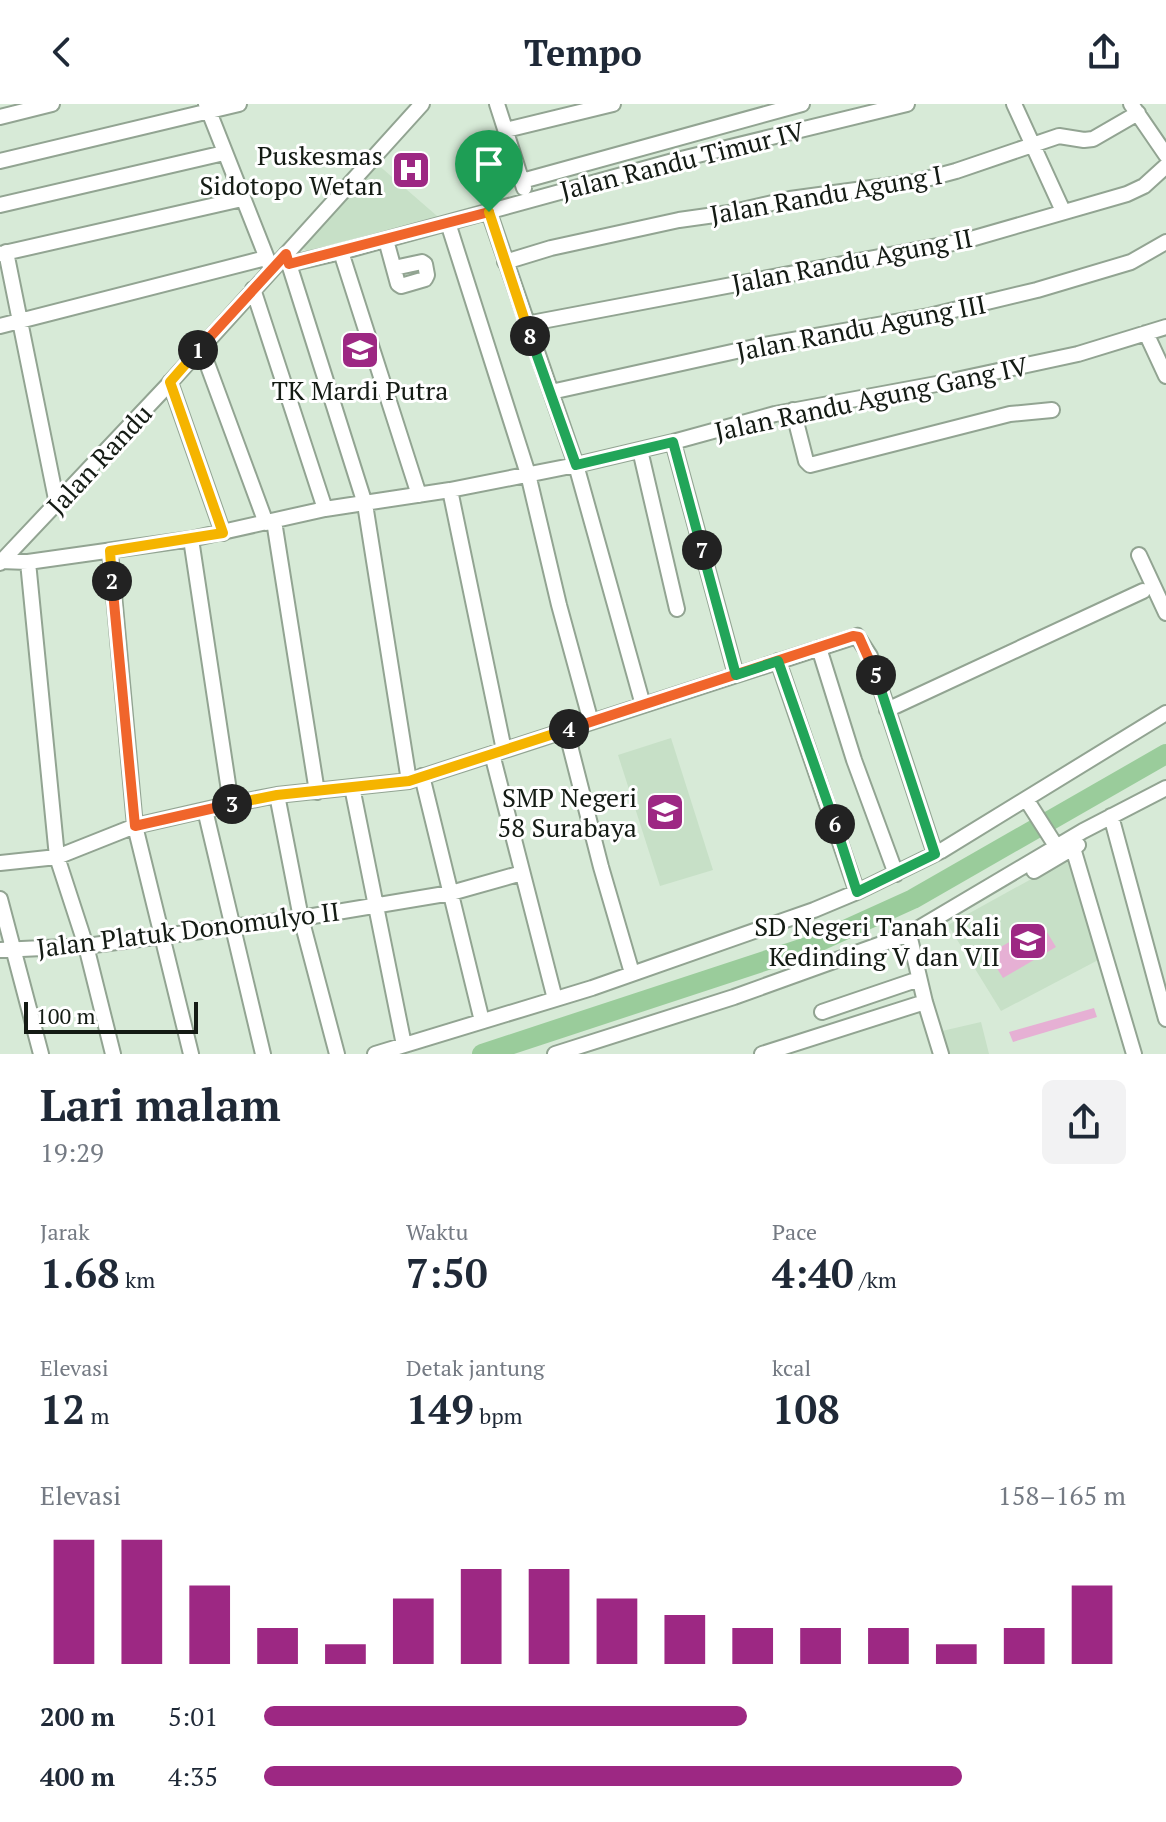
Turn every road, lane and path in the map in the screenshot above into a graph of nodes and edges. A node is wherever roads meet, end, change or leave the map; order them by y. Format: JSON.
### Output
{"nodes":[{"id":1,"x":52,"y":104,"type":"edge"},
{"id":2,"x":239,"y":104,"type":"edge"},
{"id":3,"x":422,"y":104,"type":"edge"},
{"id":4,"x":497,"y":104,"type":"edge"},
{"id":5,"x":613,"y":104,"type":"edge"},
{"id":6,"x":802,"y":104,"type":"edge"},
{"id":7,"x":907,"y":104,"type":"edge"},
{"id":8,"x":1014,"y":104,"type":"edge"},
{"id":9,"x":208,"y":108,"type":"edge"},
{"id":10,"x":1135,"y":108,"type":"edge"},
{"id":11,"x":0,"y":117,"type":"edge"},
{"id":12,"x":506,"y":130,"type":"junction"},
{"id":13,"x":1032,"y":143,"type":"junction"},
{"id":14,"x":224,"y":153,"type":"junction"},
{"id":15,"x":1166,"y":155,"type":"edge"},
{"id":16,"x":0,"y":161,"type":"edge"},
{"id":17,"x":1166,"y":166,"type":"edge"},
{"id":18,"x":522,"y":181,"type":"junction"},
{"id":19,"x":242,"y":199,"type":"junction"},
{"id":20,"x":528,"y":199,"type":"junction"},
{"id":21,"x":0,"y":205,"type":"edge"},
{"id":22,"x":1063,"y":211,"type":"junction"},
{"id":23,"x":489,"y":212,"type":"junction"},
{"id":24,"x":448,"y":223,"type":"junction"},
{"id":25,"x":386,"y":240,"type":"junction"},
{"id":26,"x":1166,"y":242,"type":"edge"},
{"id":27,"x":341,"y":252,"type":"junction"},
{"id":28,"x":3,"y":253,"type":"edge"},
{"id":29,"x":288,"y":259,"type":"junction"},
{"id":30,"x":505,"y":262,"type":"junction"},
{"id":31,"x":269,"y":264,"type":"junction"},
{"id":32,"x":394,"y":268,"type":"dead end"},
{"id":33,"x":253,"y":289,"type":"junction"},
{"id":34,"x":22,"y":321,"type":"junction"},
{"id":35,"x":526,"y":324,"type":"junction"},
{"id":36,"x":0,"y":326,"type":"edge"},
{"id":37,"x":1166,"y":327,"type":"edge"},
{"id":38,"x":1146,"y":333,"type":"junction"},
{"id":39,"x":201,"y":347,"type":"junction"},
{"id":40,"x":1166,"y":376,"type":"edge"},
{"id":41,"x":170,"y":382,"type":"junction"},
{"id":42,"x":551,"y":392,"type":"junction"},
{"id":43,"x":793,"y":410,"type":"junction"},
{"id":44,"x":1052,"y":410,"type":"dead end"},
{"id":45,"x":673,"y":442,"type":"junction"},
{"id":46,"x":640,"y":450,"type":"junction"},
{"id":47,"x":576,"y":465,"type":"junction"},
{"id":48,"x":528,"y":474,"type":"junction"},
{"id":49,"x":450,"y":490,"type":"junction"},
{"id":50,"x":419,"y":495,"type":"junction"},
{"id":51,"x":57,"y":504,"type":"junction"},
{"id":52,"x":365,"y":504,"type":"junction"},
{"id":53,"x":325,"y":509,"type":"junction"},
{"id":54,"x":270,"y":522,"type":"junction"},
{"id":55,"x":223,"y":533,"type":"junction"},
{"id":56,"x":191,"y":539,"type":"junction"},
{"id":57,"x":110,"y":551,"type":"junction"},
{"id":58,"x":1139,"y":555,"type":"dead end"},
{"id":59,"x":1,"y":562,"type":"edge"},
{"id":60,"x":28,"y":562,"type":"junction"},
{"id":61,"x":1143,"y":591,"type":"dead end"},
{"id":62,"x":677,"y":609,"type":"dead end"},
{"id":63,"x":1166,"y":613,"type":"edge"},
{"id":64,"x":819,"y":648,"type":"junction"},
{"id":65,"x":778,"y":661,"type":"junction"},
{"id":66,"x":736,"y":675,"type":"junction"},
{"id":67,"x":643,"y":705,"type":"junction"},
{"id":68,"x":887,"y":710,"type":"junction"},
{"id":69,"x":1166,"y":713,"type":"edge"},
{"id":70,"x":591,"y":722,"type":"junction"},
{"id":71,"x":566,"y":730,"type":"junction"},
{"id":72,"x":1110,"y":746,"type":"junction"},
{"id":73,"x":498,"y":752,"type":"junction"},
{"id":74,"x":415,"y":778,"type":"junction"},
{"id":75,"x":352,"y":787,"type":"junction"},
{"id":76,"x":1166,"y":788,"type":"edge"},
{"id":77,"x":317,"y":792,"type":"junction"},
{"id":78,"x":277,"y":795,"type":"junction"},
{"id":79,"x":1029,"y":803,"type":"junction"},
{"id":80,"x":231,"y":804,"type":"junction"},
{"id":81,"x":205,"y":810,"type":"junction"},
{"id":82,"x":1112,"y":821,"type":"junction"},
{"id":83,"x":135,"y":826,"type":"junction"},
{"id":84,"x":1054,"y":843,"type":"junction"},
{"id":85,"x":1073,"y":848,"type":"junction"},
{"id":86,"x":938,"y":853,"type":"junction"},
{"id":87,"x":57,"y":857,"type":"junction"},
{"id":88,"x":0,"y":863,"type":"edge"},
{"id":89,"x":522,"y":873,"type":"junction"},
{"id":90,"x":896,"y":874,"type":"junction"},
{"id":91,"x":993,"y":885,"type":"junction"},
{"id":92,"x":857,"y":892,"type":"junction"},
{"id":93,"x":451,"y":893,"type":"junction"},
{"id":94,"x":0,"y":899,"type":"edge"},
{"id":95,"x":376,"y":906,"type":"junction"},
{"id":96,"x":301,"y":918,"type":"junction"},
{"id":97,"x":233,"y":928,"type":"junction"},
{"id":98,"x":909,"y":934,"type":"junction"},
{"id":99,"x":161,"y":938,"type":"junction"},
{"id":100,"x":86,"y":946,"type":"junction"},
{"id":101,"x":6,"y":950,"type":"edge"},
{"id":102,"x":632,"y":973,"type":"junction"},
{"id":103,"x":919,"y":979,"type":"junction"},
{"id":104,"x":555,"y":999,"type":"junction"},
{"id":105,"x":925,"y":1002,"type":"junction"},
{"id":106,"x":822,"y":1012,"type":"dead end"},
{"id":107,"x":1166,"y":1019,"type":"edge"},
{"id":108,"x":482,"y":1021,"type":"junction"},
{"id":109,"x":404,"y":1045,"type":"junction"},
{"id":110,"x":940,"y":1052,"type":"edge"},
{"id":111,"x":41,"y":1054,"type":"edge"},
{"id":112,"x":113,"y":1054,"type":"edge"},
{"id":113,"x":191,"y":1054,"type":"edge"},
{"id":114,"x":263,"y":1054,"type":"edge"},
{"id":115,"x":337,"y":1054,"type":"edge"},
{"id":116,"x":375,"y":1054,"type":"edge"},
{"id":117,"x":555,"y":1054,"type":"edge"},
{"id":118,"x":762,"y":1054,"type":"edge"},
{"id":119,"x":922,"y":1054,"type":"edge"},
{"id":120,"x":1134,"y":1054,"type":"edge"}],
"edges":[{"from":1,"to":11,"type":"street"},
{"from":2,"to":9,"type":"street"},
{"from":3,"to":29,"type":"street","name":"Jalan Randu"},
{"from":4,"to":12,"type":"street"},
{"from":5,"to":12,"type":"street"},
{"from":6,"to":18,"type":"street"},
{"from":7,"to":20,"type":"street","name":"Jalan Randu Timur IV"},
{"from":8,"to":13,"type":"street"},
{"from":9,"to":14,"type":"street"},
{"from":9,"to":16,"type":"street"},
{"from":10,"to":13,"type":"street","name":"Jalan Randu Agung I"},
{"from":10,"to":15,"type":"street"},
{"from":12,"to":18,"type":"street"},
{"from":13,"to":22,"type":"street"},
{"from":13,"to":30,"type":"street","name":"Jalan Randu Agung I"},
{"from":14,"to":19,"type":"street"},
{"from":14,"to":21,"type":"street"},
{"from":17,"to":22,"type":"street","name":"Jalan Randu Agung II"},
{"from":18,"to":20,"type":"street"},
{"from":19,"to":28,"type":"street"},
{"from":19,"to":31,"type":"street"},
{"from":20,"to":23,"type":"street","name":"Jalan Randu Timur IV"},
{"from":22,"to":35,"type":"street","name":"Jalan Randu Agung II"},
{"from":23,"to":24,"type":"street","name":"Jalan Randu Timur IV"},
{"from":23,"to":30,"type":"street"},
{"from":24,"to":25,"type":"street","name":"Jalan Randu Timur IV"},
{"from":24,"to":48,"type":"street"},
{"from":25,"to":27,"type":"street","name":"Jalan Randu Timur IV"},
{"from":25,"to":32,"type":"street"},
{"from":26,"to":42,"type":"street","name":"Jalan Randu Agung III"},
{"from":27,"to":29,"type":"street","name":"Jalan Randu Timur IV"},
{"from":27,"to":50,"type":"street"},
{"from":28,"to":34,"type":"street"},
{"from":29,"to":31,"type":"street","name":"Jalan Randu"},
{"from":29,"to":52,"type":"street"},
{"from":30,"to":35,"type":"street"},
{"from":31,"to":33,"type":"street","name":"Jalan Randu"},
{"from":31,"to":34,"type":"street"},
{"from":33,"to":39,"type":"street","name":"Jalan Randu"},
{"from":33,"to":53,"type":"street"},
{"from":34,"to":36,"type":"street"},
{"from":34,"to":51,"type":"street"},
{"from":35,"to":42,"type":"street"},
{"from":37,"to":38,"type":"street","name":"Jalan Randu Agung Gang IV"},
{"from":38,"to":40,"type":"street"},
{"from":38,"to":43,"type":"street","name":"Jalan Randu Agung Gang IV"},
{"from":39,"to":41,"type":"street","name":"Jalan Randu"},
{"from":39,"to":54,"type":"street"},
{"from":41,"to":51,"type":"street","name":"Jalan Randu"},
{"from":41,"to":55,"type":"street"},
{"from":42,"to":47,"type":"street"},
{"from":43,"to":44,"type":"street"},
{"from":43,"to":45,"type":"street","name":"Jalan Randu Agung Gang IV"},
{"from":45,"to":46,"type":"street","name":"Jalan Randu Agung Gang IV"},
{"from":45,"to":66,"type":"street"},
{"from":46,"to":47,"type":"street","name":"Jalan Randu Agung Gang IV"},
{"from":46,"to":62,"type":"street"},
{"from":47,"to":48,"type":"street","name":"Jalan Randu Agung Gang IV"},
{"from":47,"to":67,"type":"street"},
{"from":48,"to":49,"type":"street","name":"Jalan Randu Agung Gang IV"},
{"from":48,"to":70,"type":"street"},
{"from":49,"to":50,"type":"street","name":"Jalan Randu Agung Gang IV"},
{"from":49,"to":73,"type":"street"},
{"from":50,"to":52,"type":"street","name":"Jalan Randu Agung Gang IV"},
{"from":51,"to":59,"type":"street","name":"Jalan Randu"},
{"from":52,"to":53,"type":"street","name":"Jalan Randu Agung Gang IV"},
{"from":52,"to":74,"type":"street"},
{"from":53,"to":54,"type":"street","name":"Jalan Randu Agung Gang IV"},
{"from":54,"to":55,"type":"street","name":"Jalan Randu Agung Gang IV"},
{"from":54,"to":77,"type":"street"},
{"from":55,"to":56,"type":"street","name":"Jalan Randu Agung Gang IV"},
{"from":56,"to":57,"type":"street","name":"Jalan Randu Agung Gang IV"},
{"from":56,"to":80,"type":"street"},
{"from":57,"to":60,"type":"street","name":"Jalan Randu Agung Gang IV"},
{"from":57,"to":83,"type":"street"},
{"from":58,"to":63,"type":"street"},
{"from":59,"to":60,"type":"street","name":"Jalan Randu Agung Gang IV"},
{"from":60,"to":87,"type":"street"},
{"from":61,"to":68,"type":"street"},
{"from":64,"to":65,"type":"street"},
{"from":64,"to":68,"type":"street"},
{"from":64,"to":90,"type":"street"},
{"from":65,"to":66,"type":"street"},
{"from":65,"to":92,"type":"street"},
{"from":66,"to":67,"type":"street"},
{"from":67,"to":70,"type":"street"},
{"from":68,"to":86,"type":"street"},
{"from":69,"to":72,"type":"street"},
{"from":70,"to":71,"type":"street"},
{"from":71,"to":73,"type":"street"},
{"from":71,"to":102,"type":"street"},
{"from":72,"to":79,"type":"street"},
{"from":72,"to":86,"type":"street"},
{"from":73,"to":74,"type":"street"},
{"from":73,"to":89,"type":"street"},
{"from":74,"to":75,"type":"street"},
{"from":74,"to":93,"type":"street"},
{"from":75,"to":77,"type":"street"},
{"from":75,"to":95,"type":"street"},
{"from":76,"to":82,"type":"street"},
{"from":77,"to":78,"type":"street"},
{"from":78,"to":80,"type":"street"},
{"from":78,"to":96,"type":"street"},
{"from":79,"to":84,"type":"street"},
{"from":79,"to":86,"type":"street"},
{"from":80,"to":81,"type":"street"},
{"from":81,"to":83,"type":"street"},
{"from":81,"to":97,"type":"street"},
{"from":82,"to":84,"type":"street"},
{"from":82,"to":85,"type":"street"},
{"from":82,"to":107,"type":"street"},
{"from":83,"to":87,"type":"street"},
{"from":83,"to":99,"type":"street"},
{"from":84,"to":91,"type":"street"},
{"from":85,"to":91,"type":"street"},
{"from":85,"to":120,"type":"street"},
{"from":86,"to":90,"type":"street"},
{"from":87,"to":88,"type":"street"},
{"from":87,"to":100,"type":"street"},
{"from":89,"to":93,"type":"street","name":"Jalan Platuk Donomulyo II"},
{"from":89,"to":104,"type":"street"},
{"from":90,"to":92,"type":"street"},
{"from":91,"to":98,"type":"street"},
{"from":92,"to":102,"type":"street"},
{"from":93,"to":95,"type":"street","name":"Jalan Platuk Donomulyo II"},
{"from":93,"to":108,"type":"street"},
{"from":94,"to":101,"type":"street"},
{"from":95,"to":96,"type":"street","name":"Jalan Platuk Donomulyo II"},
{"from":95,"to":109,"type":"street"},
{"from":96,"to":97,"type":"street","name":"Jalan Platuk Donomulyo II"},
{"from":96,"to":115,"type":"street"},
{"from":97,"to":99,"type":"street","name":"Jalan Platuk Donomulyo II"},
{"from":97,"to":114,"type":"street"},
{"from":98,"to":103,"type":"street"},
{"from":98,"to":117,"type":"street"},
{"from":99,"to":100,"type":"street","name":"Jalan Platuk Donomulyo II"},
{"from":99,"to":113,"type":"street"},
{"from":100,"to":101,"type":"street","name":"Jalan Platuk Donomulyo II"},
{"from":100,"to":112,"type":"street"},
{"from":101,"to":111,"type":"street"},
{"from":102,"to":104,"type":"street"},
{"from":103,"to":105,"type":"street"},
{"from":103,"to":106,"type":"street"},
{"from":104,"to":108,"type":"street"},
{"from":105,"to":110,"type":"street"},
{"from":105,"to":118,"type":"street"},
{"from":108,"to":109,"type":"street"},
{"from":109,"to":116,"type":"street"},
{"from":110,"to":119,"type":"street"}]}
